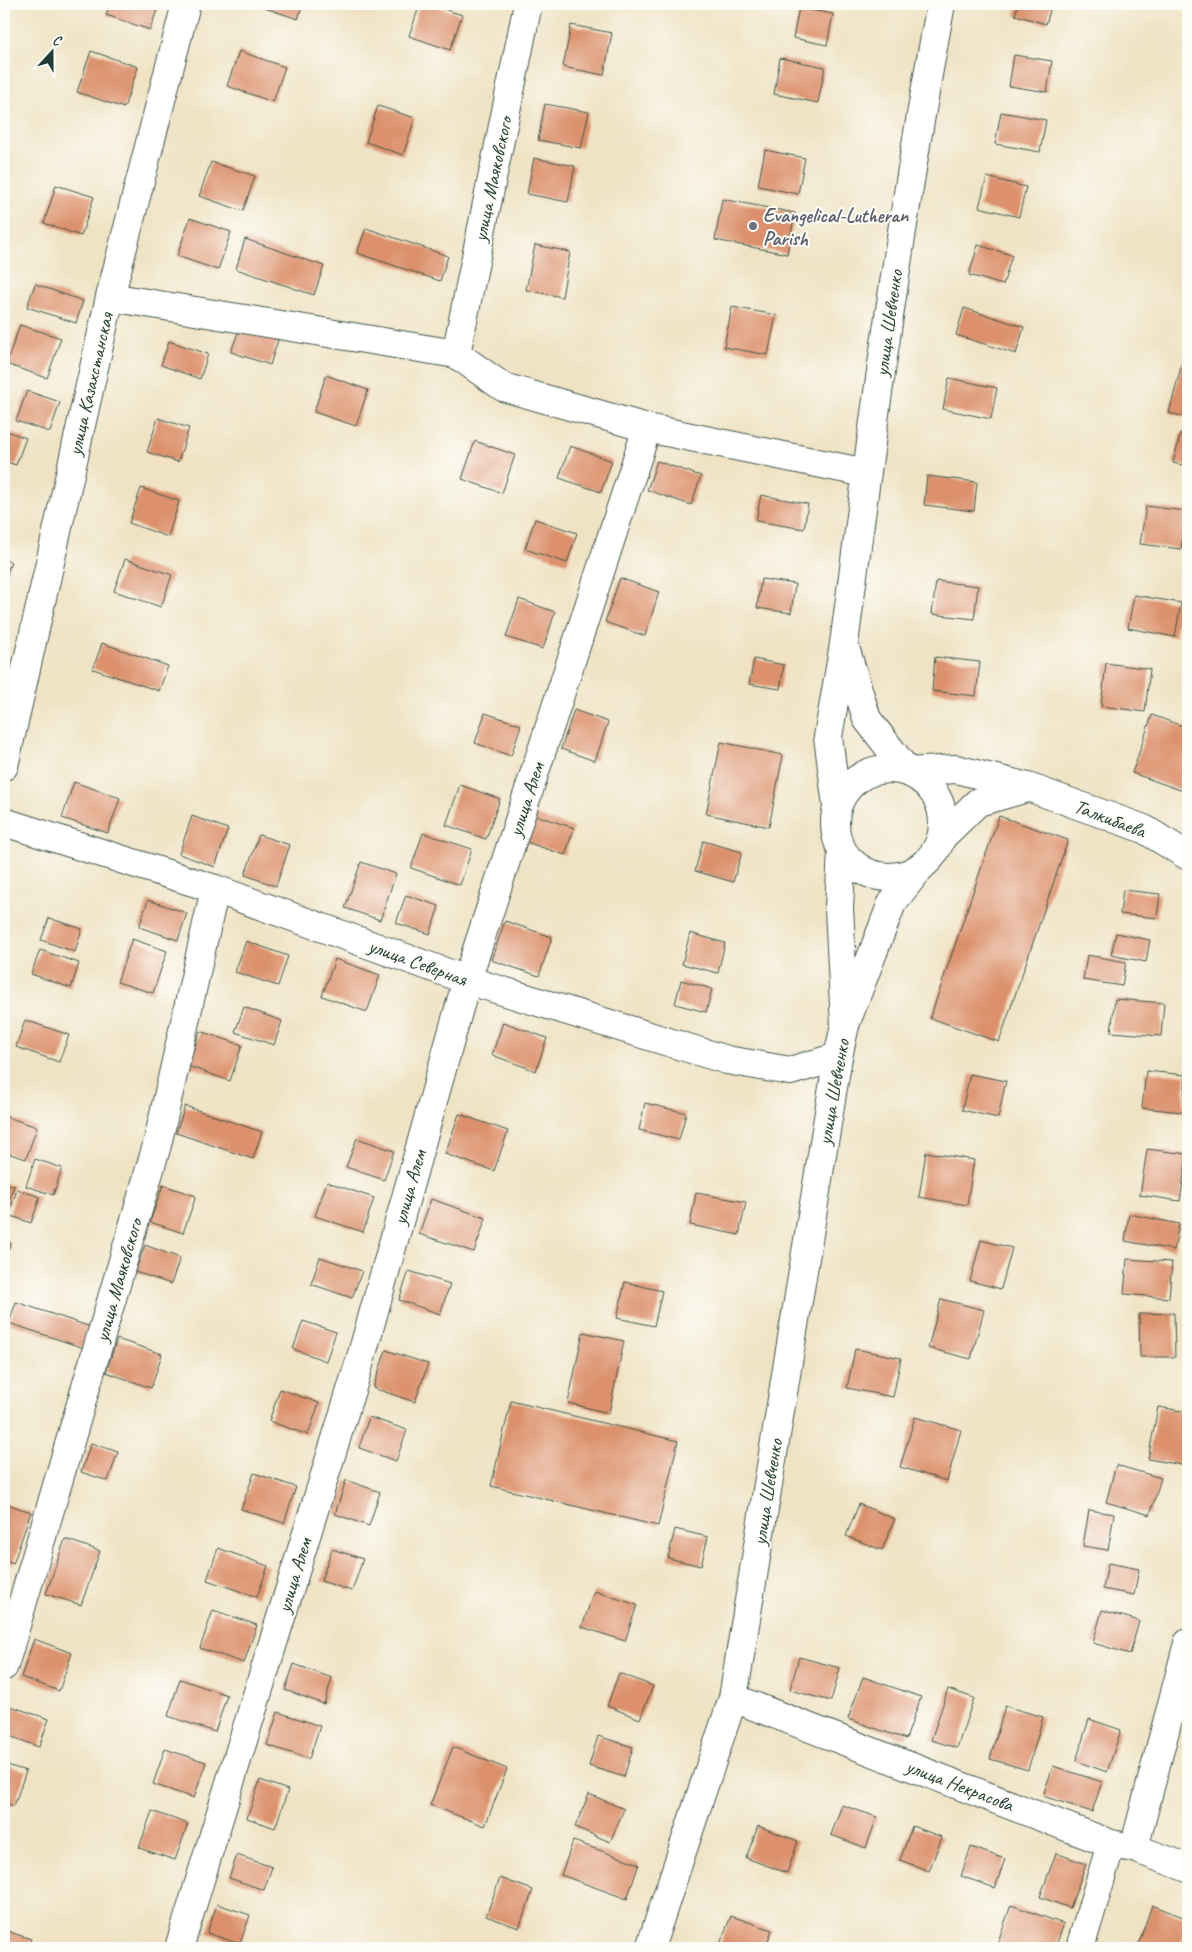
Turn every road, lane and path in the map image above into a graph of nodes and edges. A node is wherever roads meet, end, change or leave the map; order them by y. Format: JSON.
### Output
{"nodes":[{"id":1,"x":186,"y":4,"type":"edge"},
{"id":2,"x":528,"y":4,"type":"edge"},
{"id":3,"x":941,"y":4,"type":"edge"},
{"id":4,"x":110,"y":297,"type":"junction"},
{"id":5,"x":456,"y":354,"type":"junction"},
{"id":6,"x":647,"y":428,"type":"junction"},
{"id":7,"x":866,"y":473,"type":"junction"},
{"id":8,"x":844,"y":644,"type":"junction"},
{"id":9,"x":4,"y":766,"type":"edge"},
{"id":10,"x":908,"y":772,"type":"junction"},
{"id":11,"x":1028,"y":787,"type":"junction"},
{"id":12,"x":837,"y":806,"type":"junction"},
{"id":13,"x":4,"y":822,"type":"edge"},
{"id":14,"x":942,"y":837,"type":"junction"},
{"id":15,"x":842,"y":851,"type":"junction"},
{"id":16,"x":1188,"y":856,"type":"edge"},
{"id":17,"x":919,"y":869,"type":"junction"},
{"id":18,"x":215,"y":889,"type":"junction"},
{"id":19,"x":467,"y":980,"type":"junction"},
{"id":20,"x":845,"y":1025,"type":"junction"},
{"id":21,"x":838,"y":1057,"type":"junction"},
{"id":22,"x":1188,"y":1643,"type":"edge"},
{"id":23,"x":4,"y":1666,"type":"edge"},
{"id":24,"x":733,"y":1698,"type":"junction"},
{"id":25,"x":1122,"y":1846,"type":"junction"},
{"id":26,"x":1188,"y":1868,"type":"edge"},
{"id":27,"x":179,"y":1948,"type":"edge"},
{"id":28,"x":650,"y":1948,"type":"edge"},
{"id":29,"x":1080,"y":1948,"type":"edge"}],
"edges":[{"from":1,"to":4,"type":"street","name":"улица Казахстанская"},
{"from":2,"to":5,"type":"street","name":"улица Маяковского"},
{"from":3,"to":7,"type":"street","name":"улица Шевченко"},
{"from":4,"to":5,"type":"street"},
{"from":4,"to":9,"type":"street","name":"улица Казахстанская"},
{"from":5,"to":6,"type":"street"},
{"from":6,"to":7,"type":"street"},
{"from":6,"to":19,"type":"street","name":"улица Алем"},
{"from":7,"to":8,"type":"street","name":"улица Шевченко"},
{"from":8,"to":10,"type":"street"},
{"from":8,"to":12,"type":"street","name":"улица Шевченко"},
{"from":10,"to":11,"type":"street","name":"Талкибаева"},
{"from":10,"to":12,"type":"street"},
{"from":10,"to":14,"type":"street"},
{"from":11,"to":14,"type":"street"},
{"from":11,"to":16,"type":"street","name":"Талкибаева"},
{"from":12,"to":15,"type":"street"},
{"from":13,"to":18,"type":"street","name":"улица Северная"},
{"from":14,"to":17,"type":"street"},
{"from":15,"to":17,"type":"street"},
{"from":15,"to":20,"type":"street"},
{"from":17,"to":20,"type":"street"},
{"from":18,"to":19,"type":"street","name":"улица Северная"},
{"from":18,"to":23,"type":"street","name":"улица Маяковского"},
{"from":19,"to":21,"type":"street","name":"улица Северная"},
{"from":19,"to":27,"type":"street","name":"улица Алем"},
{"from":20,"to":21,"type":"street","name":"улица Шевченко"},
{"from":21,"to":24,"type":"street","name":"улица Шевченко"},
{"from":22,"to":25,"type":"street"},
{"from":24,"to":25,"type":"street","name":"улица Некрасова"},
{"from":24,"to":28,"type":"street","name":"улица Шевченко"},
{"from":25,"to":26,"type":"street","name":"улица Некрасова"},
{"from":25,"to":29,"type":"street"}]}
